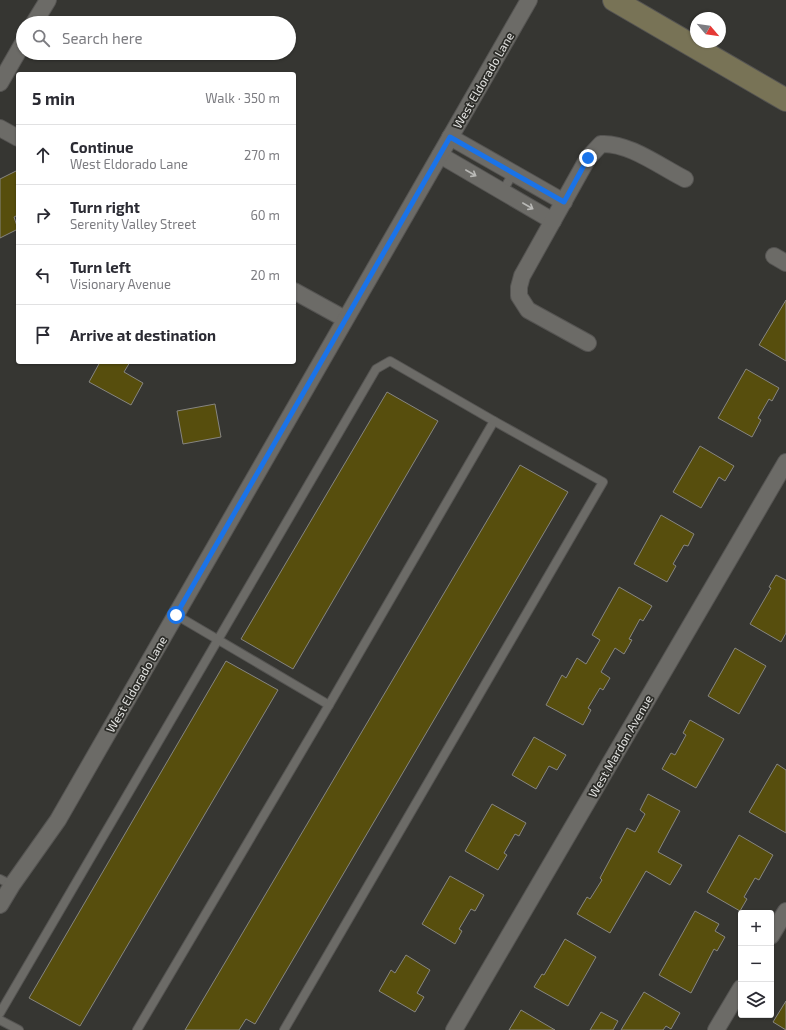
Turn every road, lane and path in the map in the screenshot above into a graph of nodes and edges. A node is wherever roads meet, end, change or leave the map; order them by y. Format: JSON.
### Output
{"nodes":[{"id":1,"x":48,"y":0,"type":"edge"},
{"id":2,"x":529,"y":0,"type":"edge"},
{"id":3,"x":614,"y":0,"type":"edge"},
{"id":4,"x":38,"y":16,"type":"edge"},
{"id":5,"x":16,"y":55,"type":"edge"},
{"id":6,"x":0,"y":83,"type":"edge"},
{"id":7,"x":786,"y":100,"type":"edge"},
{"id":8,"x":0,"y":128,"type":"edge"},
{"id":9,"x":16,"y":137,"type":"edge"},
{"id":10,"x":450,"y":137,"type":"junction"},
{"id":11,"x":440,"y":155,"type":"junction"},
{"id":12,"x":513,"y":173,"type":"junction"},
{"id":13,"x":685,"y":179,"type":"dead end"},
{"id":14,"x":503,"y":192,"type":"junction"},
{"id":15,"x":564,"y":202,"type":"junction"},
{"id":16,"x":553,"y":221,"type":"junction"},
{"id":17,"x":296,"y":292,"type":"edge"},
{"id":18,"x":345,"y":319,"type":"junction"},
{"id":19,"x":588,"y":343,"type":"dead end"},
{"id":20,"x":494,"y":421,"type":"junction"},
{"id":21,"x":786,"y":462,"type":"edge"},
{"id":22,"x":176,"y":615,"type":"junction"},
{"id":23,"x":218,"y":640,"type":"junction"},
{"id":24,"x":329,"y":705,"type":"junction"},
{"id":25,"x":6,"y":882,"type":"edge"},
{"id":26,"x":0,"y":905,"type":"edge"},
{"id":27,"x":786,"y":911,"type":"edge"},
{"id":28,"x":774,"y":931,"type":"edge"},
{"id":29,"x":738,"y":993,"type":"edge"},
{"id":30,"x":0,"y":1013,"type":"edge"},
{"id":31,"x":0,"y":1020,"type":"edge"},
{"id":32,"x":19,"y":1030,"type":"edge"},
{"id":33,"x":137,"y":1030,"type":"edge"},
{"id":34,"x":284,"y":1030,"type":"edge"},
{"id":35,"x":454,"y":1030,"type":"edge"},
{"id":36,"x":716,"y":1030,"type":"edge"}],
"edges":[{"from":1,"to":4,"type":"street"},
{"from":2,"to":10,"type":"street","name":"West Eldorado Lane"},
{"from":3,"to":7,"type":"main road"},
{"from":5,"to":6,"type":"street"},
{"from":8,"to":9,"type":"street"},
{"from":10,"to":11,"type":"street","name":"West Eldorado Lane"},
{"from":10,"to":12,"type":"street"},
{"from":11,"to":14,"type":"street","one_way":true},
{"from":11,"to":18,"type":"street","name":"West Eldorado Lane"},
{"from":12,"to":14,"type":"lane"},
{"from":12,"to":15,"type":"street"},
{"from":13,"to":15,"type":"street"},
{"from":14,"to":16,"type":"street","one_way":true},
{"from":15,"to":16,"type":"street"},
{"from":16,"to":19,"type":"street"},
{"from":17,"to":18,"type":"street"},
{"from":18,"to":22,"type":"street","name":"West Eldorado Lane"},
{"from":20,"to":23,"type":"lane"},
{"from":20,"to":24,"type":"lane"},
{"from":20,"to":34,"type":"lane"},
{"from":21,"to":35,"type":"street","name":"West Mardon Avenue"},
{"from":22,"to":23,"type":"lane"},
{"from":22,"to":25,"type":"street","name":"West Eldorado Lane"},
{"from":23,"to":24,"type":"lane"},
{"from":23,"to":30,"type":"lane"},
{"from":24,"to":33,"type":"lane"},
{"from":25,"to":26,"type":"street","name":"West Eldorado Lane"},
{"from":27,"to":28,"type":"street"},
{"from":29,"to":36,"type":"street"},
{"from":31,"to":32,"type":"lane"}]}
